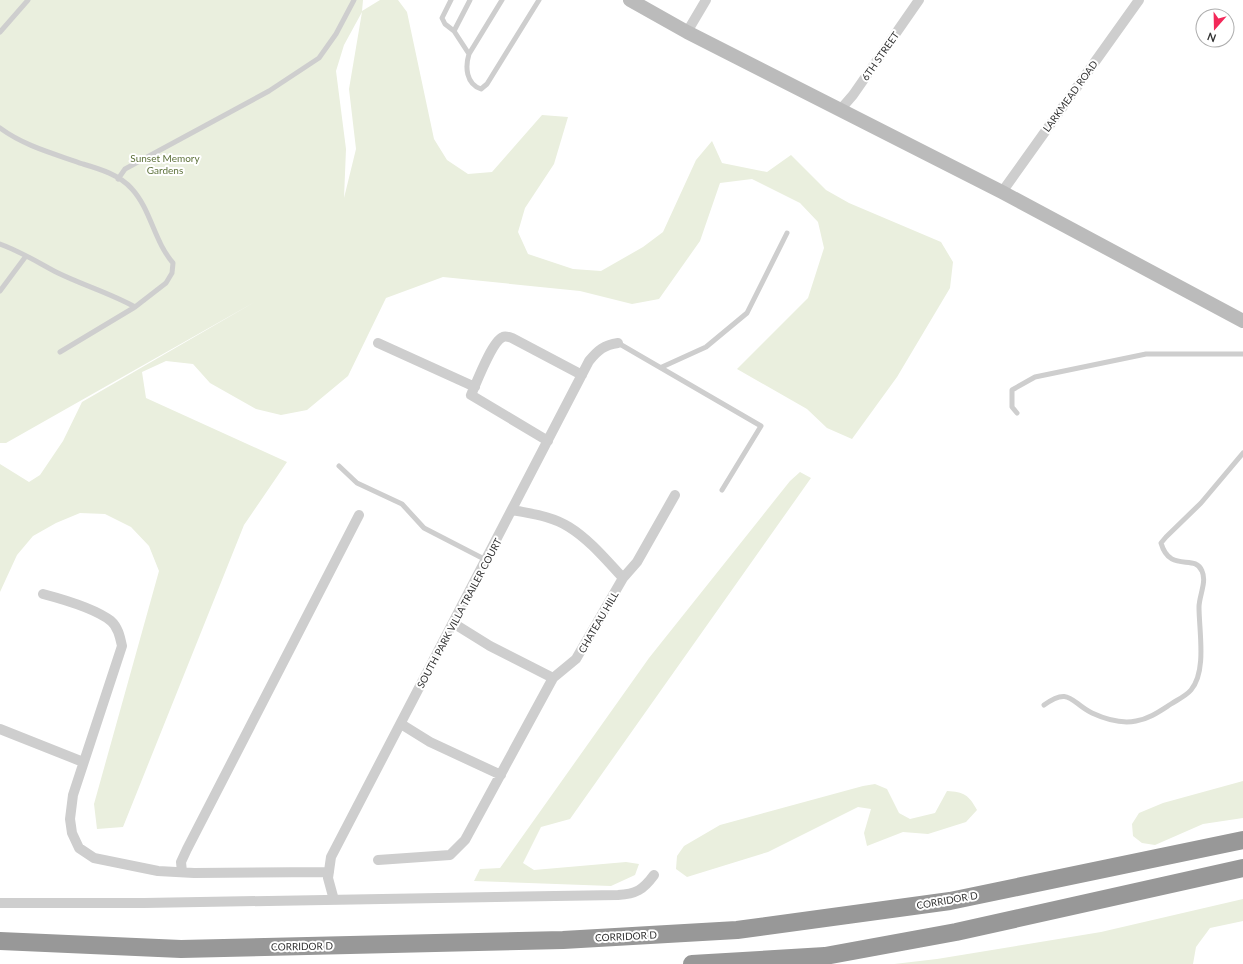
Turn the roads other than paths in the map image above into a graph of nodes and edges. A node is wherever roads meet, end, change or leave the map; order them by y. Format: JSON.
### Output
{"nodes":[{"id":1,"x":28,"y":0,"type":"edge"},
{"id":2,"x":354,"y":0,"type":"edge"},
{"id":3,"x":451,"y":0,"type":"edge"},
{"id":4,"x":470,"y":0,"type":"edge"},
{"id":5,"x":502,"y":0,"type":"edge"},
{"id":6,"x":539,"y":0,"type":"edge"},
{"id":7,"x":630,"y":0,"type":"edge"},
{"id":8,"x":706,"y":0,"type":"edge"},
{"id":9,"x":920,"y":0,"type":"edge"},
{"id":10,"x":1139,"y":0,"type":"edge"},
{"id":11,"x":454,"y":31,"type":"junction"},
{"id":12,"x":0,"y":32,"type":"edge"},
{"id":13,"x":687,"y":32,"type":"junction"},
{"id":14,"x":469,"y":54,"type":"junction"},
{"id":15,"x":840,"y":110,"type":"junction"},
{"id":16,"x":0,"y":128,"type":"edge"},
{"id":17,"x":118,"y":179,"type":"junction"},
{"id":18,"x":1002,"y":192,"type":"junction"},
{"id":19,"x":787,"y":232,"type":"dead end"},
{"id":20,"x":0,"y":244,"type":"edge"},
{"id":21,"x":26,"y":256,"type":"junction"},
{"id":22,"x":0,"y":291,"type":"edge"},
{"id":23,"x":135,"y":307,"type":"junction"},
{"id":24,"x":1243,"y":321,"type":"edge"},
{"id":25,"x":618,"y":343,"type":"joint"},
{"id":26,"x":378,"y":344,"type":"dead end"},
{"id":27,"x":60,"y":352,"type":"dead end"},
{"id":28,"x":1243,"y":354,"type":"edge"},
{"id":29,"x":662,"y":367,"type":"junction"},
{"id":30,"x":582,"y":375,"type":"junction"},
{"id":31,"x":475,"y":387,"type":"junction"},
{"id":32,"x":1017,"y":413,"type":"dead end"},
{"id":33,"x":548,"y":441,"type":"junction"},
{"id":34,"x":1243,"y":453,"type":"edge"},
{"id":35,"x":339,"y":466,"type":"dead end"},
{"id":36,"x":722,"y":490,"type":"dead end"},
{"id":37,"x":675,"y":495,"type":"dead end"},
{"id":38,"x":512,"y":510,"type":"junction"},
{"id":39,"x":359,"y":515,"type":"dead end"},
{"id":40,"x":486,"y":560,"type":"junction"},
{"id":41,"x":624,"y":578,"type":"junction"},
{"id":42,"x":43,"y":594,"type":"dead end"},
{"id":43,"x":453,"y":623,"type":"junction"},
{"id":44,"x":553,"y":678,"type":"junction"},
{"id":45,"x":1044,"y":704,"type":"dead end"},
{"id":46,"x":401,"y":724,"type":"junction"},
{"id":47,"x":0,"y":729,"type":"edge"},
{"id":48,"x":83,"y":762,"type":"junction"},
{"id":49,"x":501,"y":775,"type":"junction"},
{"id":50,"x":1243,"y":840,"type":"edge"},
{"id":51,"x":378,"y":860,"type":"dead end"},
{"id":52,"x":1243,"y":868,"type":"edge"},
{"id":53,"x":182,"y":872,"type":"junction"},
{"id":54,"x":329,"y":872,"type":"junction"},
{"id":55,"x":654,"y":876,"type":"dead end"},
{"id":56,"x":334,"y":900,"type":"junction"},
{"id":57,"x":0,"y":903,"type":"edge"},
{"id":58,"x":0,"y":941,"type":"edge"},
{"id":59,"x":692,"y":964,"type":"edge"}],
"edges":[{"from":1,"to":12,"type":"lane"},
{"from":2,"to":17,"type":"lane"},
{"from":3,"to":11,"type":"lane"},
{"from":4,"to":11,"type":"lane"},
{"from":5,"to":14,"type":"lane"},
{"from":6,"to":14,"type":"lane"},
{"from":7,"to":13,"type":"main road"},
{"from":8,"to":13,"type":"street"},
{"from":9,"to":15,"type":"street","name":"6TH STREET"},
{"from":10,"to":18,"type":"street","name":"LARKMEAD ROAD"},
{"from":11,"to":14,"type":"lane"},
{"from":13,"to":15,"type":"main road"},
{"from":15,"to":18,"type":"main road"},
{"from":16,"to":17,"type":"lane"},
{"from":17,"to":23,"type":"lane"},
{"from":18,"to":24,"type":"main road"},
{"from":19,"to":29,"type":"lane"},
{"from":20,"to":21,"type":"lane"},
{"from":21,"to":22,"type":"lane"},
{"from":21,"to":23,"type":"lane"},
{"from":23,"to":27,"type":"lane"},
{"from":25,"to":29,"type":"lane"},
{"from":25,"to":30,"type":"street","name":"SOUTH PARK VILLA TRAILER COURT"},
{"from":26,"to":31,"type":"street"},
{"from":28,"to":32,"type":"lane"},
{"from":29,"to":36,"type":"lane"},
{"from":30,"to":31,"type":"street"},
{"from":30,"to":33,"type":"street","name":"SOUTH PARK VILLA TRAILER COURT"},
{"from":31,"to":33,"type":"street"},
{"from":33,"to":38,"type":"street","name":"SOUTH PARK VILLA TRAILER COURT"},
{"from":34,"to":45,"type":"lane"},
{"from":35,"to":40,"type":"lane"},
{"from":37,"to":41,"type":"street","name":"CHATEAU HILL"},
{"from":38,"to":40,"type":"street","name":"SOUTH PARK VILLA TRAILER COURT"},
{"from":38,"to":41,"type":"street"},
{"from":39,"to":53,"type":"street"},
{"from":40,"to":43,"type":"street","name":"SOUTH PARK VILLA TRAILER COURT"},
{"from":41,"to":44,"type":"street","name":"CHATEAU HILL"},
{"from":42,"to":48,"type":"street"},
{"from":43,"to":44,"type":"street"},
{"from":43,"to":46,"type":"street","name":"SOUTH PARK VILLA TRAILER COURT"},
{"from":44,"to":49,"type":"street","name":"CHATEAU HILL"},
{"from":46,"to":49,"type":"street"},
{"from":46,"to":54,"type":"street","name":"SOUTH PARK VILLA TRAILER COURT"},
{"from":47,"to":48,"type":"street"},
{"from":48,"to":53,"type":"street"},
{"from":49,"to":51,"type":"street","name":"CHATEAU HILL"},
{"from":50,"to":58,"type":"highway","name":"CORRIDOR D"},
{"from":52,"to":59,"type":"highway"},
{"from":53,"to":54,"type":"street"},
{"from":54,"to":56,"type":"street","name":"SOUTH PARK VILLA TRAILER COURT"},
{"from":55,"to":56,"type":"street"},
{"from":56,"to":57,"type":"street"}]}
